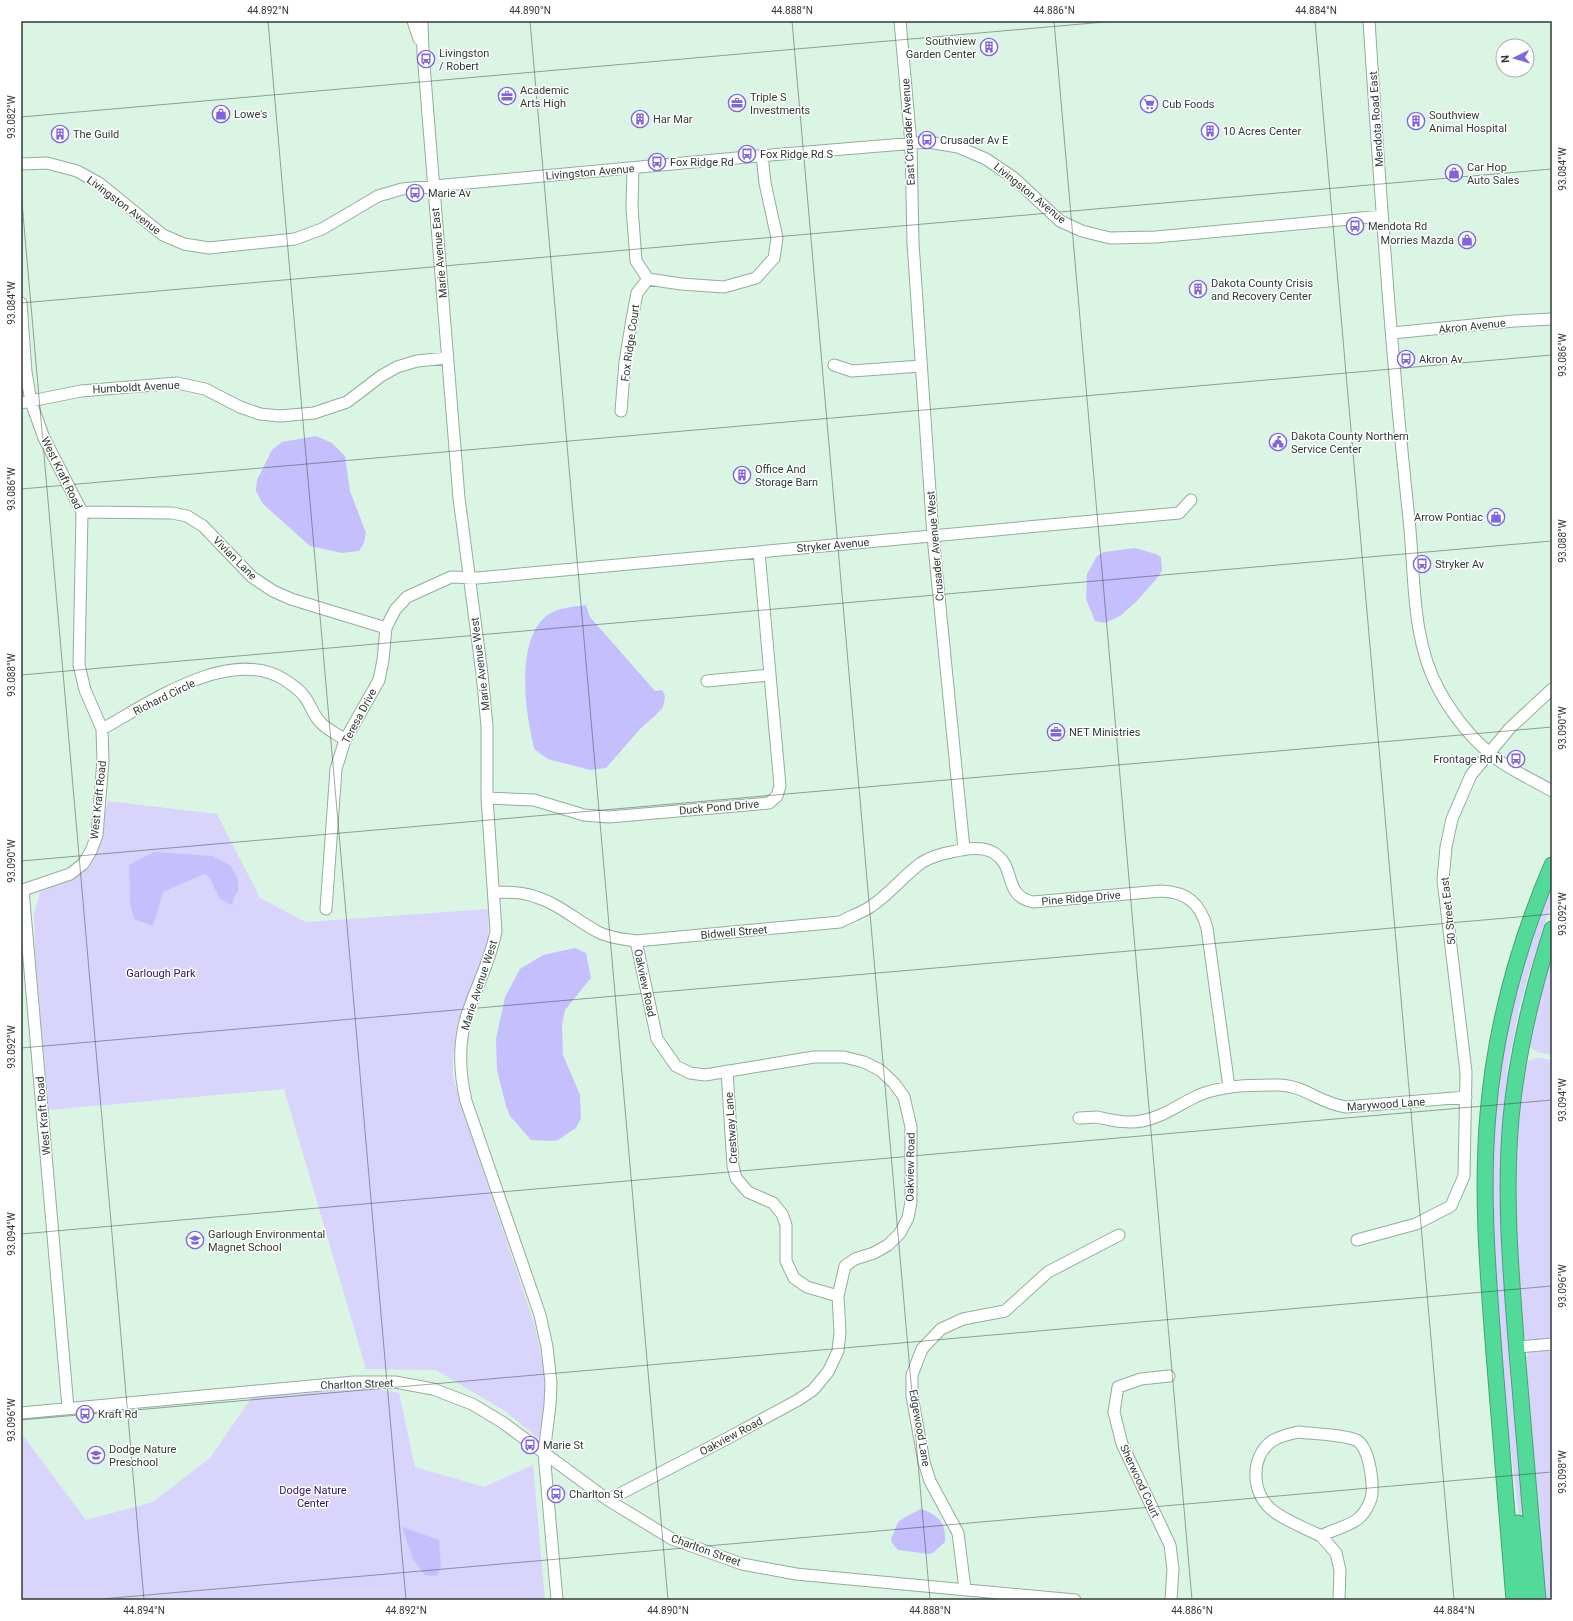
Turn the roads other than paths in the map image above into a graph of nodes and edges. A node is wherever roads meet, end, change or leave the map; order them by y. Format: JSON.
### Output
{"nodes":[{"id":1,"x":413,"y":21,"type":"edge"},
{"id":2,"x":422,"y":21,"type":"edge"},
{"id":3,"x":900,"y":21,"type":"edge"},
{"id":4,"x":1369,"y":21,"type":"edge"},
{"id":5,"x":423,"y":53,"type":"junction"},
{"id":6,"x":911,"y":144,"type":"junction"},
{"id":7,"x":762,"y":155,"type":"junction"},
{"id":8,"x":21,"y":164,"type":"edge"},
{"id":9,"x":633,"y":168,"type":"junction"},
{"id":10,"x":433,"y":186,"type":"junction"},
{"id":11,"x":1382,"y":216,"type":"junction"},
{"id":12,"x":913,"y":243,"type":"joint"},
{"id":13,"x":648,"y":279,"type":"junction"},
{"id":14,"x":21,"y":303,"type":"edge"},
{"id":15,"x":1552,"y":319,"type":"edge"},
{"id":16,"x":1392,"y":333,"type":"junction"},
{"id":17,"x":447,"y":358,"type":"junction"},
{"id":18,"x":834,"y":365,"type":"dead end"},
{"id":19,"x":921,"y":366,"type":"junction"},
{"id":20,"x":26,"y":402,"type":"edge"},
{"id":21,"x":621,"y":411,"type":"dead end"},
{"id":22,"x":1191,"y":500,"type":"dead end"},
{"id":23,"x":82,"y":512,"type":"junction"},
{"id":24,"x":933,"y":536,"type":"junction"},
{"id":25,"x":759,"y":552,"type":"junction"},
{"id":26,"x":470,"y":579,"type":"junction"},
{"id":27,"x":386,"y":628,"type":"junction"},
{"id":28,"x":770,"y":675,"type":"junction"},
{"id":29,"x":707,"y":680,"type":"dead end"},
{"id":30,"x":1552,"y":689,"type":"edge"},
{"id":31,"x":102,"y":729,"type":"junction"},
{"id":32,"x":345,"y":740,"type":"junction"},
{"id":33,"x":1490,"y":752,"type":"junction"},
{"id":34,"x":1552,"y":791,"type":"edge"},
{"id":35,"x":488,"y":798,"type":"junction"},
{"id":36,"x":964,"y":849,"type":"junction"},
{"id":37,"x":1552,"y":865,"type":"edge"},
{"id":38,"x":494,"y":892,"type":"junction"},
{"id":39,"x":326,"y":909,"type":"dead end"},
{"id":40,"x":1552,"y":929,"type":"edge"},
{"id":41,"x":636,"y":941,"type":"junction"},
{"id":42,"x":32,"y":997,"type":"junction"},
{"id":43,"x":21,"y":998,"type":"edge"},
{"id":44,"x":727,"y":1072,"type":"junction"},
{"id":45,"x":1229,"y":1087,"type":"junction"},
{"id":46,"x":1466,"y":1097,"type":"junction"},
{"id":47,"x":1079,"y":1118,"type":"dead end"},
{"id":48,"x":1119,"y":1235,"type":"dead end"},
{"id":49,"x":1357,"y":1240,"type":"dead end"},
{"id":50,"x":838,"y":1296,"type":"junction"},
{"id":51,"x":1552,"y":1344,"type":"edge"},
{"id":52,"x":1517,"y":1347,"type":"junction"},
{"id":53,"x":1169,"y":1376,"type":"dead end"},
{"id":54,"x":1496,"y":1382,"type":"junction"},
{"id":55,"x":68,"y":1408,"type":"junction"},
{"id":56,"x":21,"y":1413,"type":"edge"},
{"id":57,"x":544,"y":1453,"type":"junction"},
{"id":58,"x":608,"y":1500,"type":"junction"},
{"id":59,"x":1320,"y":1536,"type":"junction"},
{"id":60,"x":965,"y":1589,"type":"junction"},
{"id":61,"x":557,"y":1600,"type":"edge"},
{"id":62,"x":1075,"y":1600,"type":"edge"},
{"id":63,"x":1171,"y":1600,"type":"edge"},
{"id":64,"x":1339,"y":1600,"type":"edge"},
{"id":65,"x":1514,"y":1600,"type":"edge"},
{"id":66,"x":1526,"y":1600,"type":"edge"},
{"id":67,"x":1538,"y":1600,"type":"edge"}],
"edges":[{"from":1,"to":5,"type":"street","name":"Marie Avenue East"},
{"from":2,"to":5,"type":"street","name":"Marie Avenue East"},
{"from":3,"to":6,"type":"street","name":"East Crusader Avenue"},
{"from":4,"to":11,"type":"street","name":"Mendota Road East"},
{"from":5,"to":10,"type":"street","name":"Marie Avenue East"},
{"from":6,"to":7,"type":"street","name":"Livingston Avenue"},
{"from":6,"to":11,"type":"street","name":"Livingston Avenue"},
{"from":6,"to":12,"type":"street","name":"East Crusader Avenue"},
{"from":7,"to":9,"type":"street","name":"Livingston Avenue"},
{"from":7,"to":13,"type":"street"},
{"from":8,"to":10,"type":"street","name":"Livingston Avenue"},
{"from":9,"to":10,"type":"street","name":"Livingston Avenue"},
{"from":9,"to":13,"type":"street"},
{"from":10,"to":17,"type":"street","name":"Marie Avenue East"},
{"from":11,"to":16,"type":"street","name":"Mendota Road East"},
{"from":12,"to":19,"type":"street","name":"Crusader Avenue West"},
{"from":13,"to":21,"type":"street","name":"Fox Ridge Court"},
{"from":14,"to":20,"type":"street","name":"West Kraft Road"},
{"from":15,"to":16,"type":"street","name":"Akron Avenue"},
{"from":16,"to":33,"type":"street","name":"Mendota Road East"},
{"from":17,"to":20,"type":"street","name":"Humboldt Avenue"},
{"from":17,"to":26,"type":"street","name":"Marie Avenue West"},
{"from":18,"to":19,"type":"street"},
{"from":19,"to":24,"type":"street","name":"Crusader Avenue West"},
{"from":20,"to":23,"type":"street","name":"West Kraft Road"},
{"from":22,"to":24,"type":"street","name":"Stryker Avenue"},
{"from":23,"to":27,"type":"street","name":"Vivian Lane"},
{"from":23,"to":31,"type":"street","name":"West Kraft Road"},
{"from":24,"to":25,"type":"street","name":"Stryker Avenue"},
{"from":24,"to":36,"type":"street","name":"Crusader Avenue West"},
{"from":25,"to":26,"type":"street","name":"Stryker Avenue"},
{"from":25,"to":28,"type":"street","name":"Duck Pond Drive"},
{"from":26,"to":27,"type":"street","name":"Teresa Drive"},
{"from":26,"to":35,"type":"street","name":"Marie Avenue West"},
{"from":27,"to":32,"type":"street","name":"Teresa Drive"},
{"from":28,"to":29,"type":"street"},
{"from":28,"to":35,"type":"street","name":"Duck Pond Drive"},
{"from":30,"to":33,"type":"street","name":"50 Street East"},
{"from":31,"to":32,"type":"street","name":"Richard Circle"},
{"from":31,"to":42,"type":"street","name":"West Kraft Road"},
{"from":32,"to":39,"type":"street","name":"Teresa Drive"},
{"from":33,"to":34,"type":"street","name":"Mendota Road East"},
{"from":33,"to":46,"type":"street","name":"50 Street East"},
{"from":35,"to":38,"type":"street","name":"Marie Avenue West"},
{"from":36,"to":41,"type":"street","name":"Bidwell Street"},
{"from":36,"to":45,"type":"street","name":"Pine Ridge Drive"},
{"from":37,"to":54,"type":"highway"},
{"from":38,"to":41,"type":"street","name":"Bidwell Street"},
{"from":38,"to":57,"type":"street","name":"Marie Avenue West"},
{"from":40,"to":52,"type":"highway"},
{"from":41,"to":44,"type":"street","name":"Oakview Road"},
{"from":42,"to":43,"type":"street"},
{"from":42,"to":55,"type":"street","name":"West Kraft Road"},
{"from":44,"to":50,"type":"street","name":"Crestway Lane"},
{"from":44,"to":50,"type":"street","name":"Oakview Road"},
{"from":45,"to":46,"type":"street","name":"Marywood Lane"},
{"from":45,"to":47,"type":"street","name":"Marywood Lane"},
{"from":46,"to":49,"type":"street","name":"50 Street East"},
{"from":48,"to":60,"type":"street","name":"Edgewood Lane"},
{"from":50,"to":58,"type":"street","name":"Oakview Road"},
{"from":51,"to":52,"type":"street"},
{"from":52,"to":67,"type":"highway"},
{"from":53,"to":63,"type":"street","name":"Sherwood Court"},
{"from":54,"to":65,"type":"highway"},
{"from":54,"to":66,"type":"highway"},
{"from":55,"to":56,"type":"street","name":"Charlton Street"},
{"from":55,"to":57,"type":"street","name":"Charlton Street"},
{"from":57,"to":58,"type":"street","name":"Charlton Street"},
{"from":57,"to":61,"type":"street","name":"Marie Avenue West"},
{"from":58,"to":60,"type":"street","name":"Charlton Street"},
{"from":59,"to":59,"type":"street"},
{"from":59,"to":64,"type":"street"},
{"from":60,"to":62,"type":"street","name":"Charlton Street"}]}
